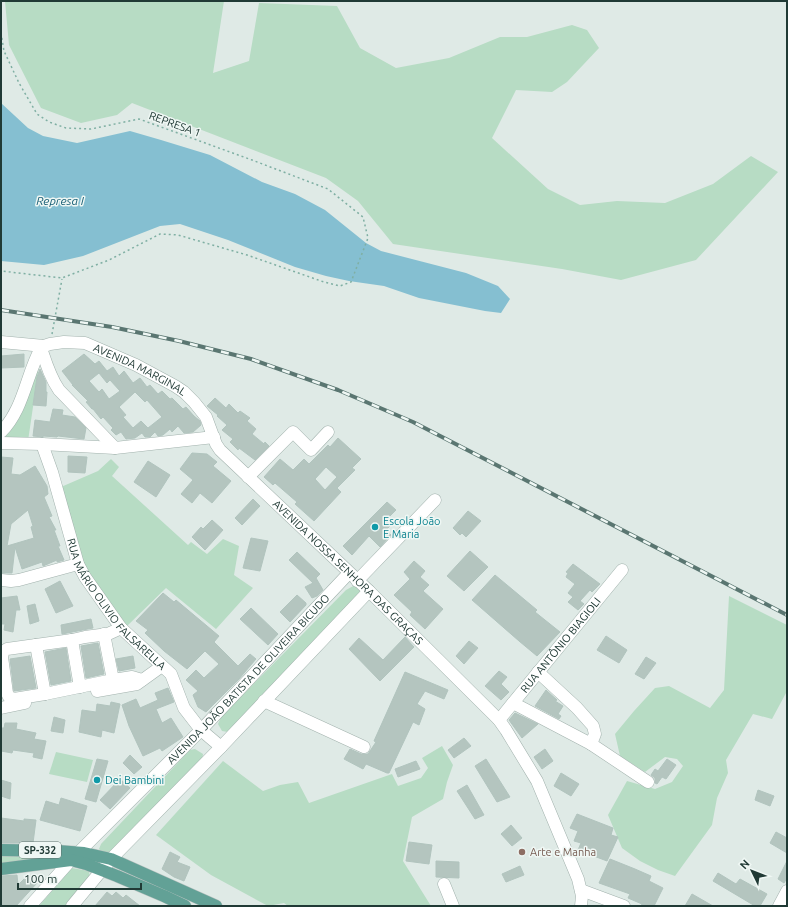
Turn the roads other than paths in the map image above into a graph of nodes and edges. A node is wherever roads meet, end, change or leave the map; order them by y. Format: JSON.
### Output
{"nodes":[{"id":1,"x":1,"y":342,"type":"edge"},
{"id":2,"x":45,"y":346,"type":"junction"},
{"id":3,"x":1,"y":432,"type":"edge"},
{"id":4,"x":328,"y":432,"type":"dead end"},
{"id":5,"x":214,"y":438,"type":"junction"},
{"id":6,"x":1,"y":443,"type":"edge"},
{"id":7,"x":42,"y":444,"type":"junction"},
{"id":8,"x":115,"y":448,"type":"junction"},
{"id":9,"x":248,"y":478,"type":"junction"},
{"id":10,"x":435,"y":500,"type":"dead end"},
{"id":11,"x":78,"y":564,"type":"junction"},
{"id":12,"x":622,"y":570,"type":"dead end"},
{"id":13,"x":353,"y":577,"type":"junction"},
{"id":14,"x":1,"y":580,"type":"edge"},
{"id":15,"x":369,"y":591,"type":"junction"},
{"id":16,"x":121,"y":628,"type":"junction"},
{"id":17,"x":104,"y":634,"type":"junction"},
{"id":18,"x":72,"y":640,"type":"junction"},
{"id":19,"x":36,"y":645,"type":"junction"},
{"id":20,"x":162,"y":666,"type":"junction"},
{"id":21,"x":538,"y":672,"type":"junction"},
{"id":22,"x":113,"y":680,"type":"junction"},
{"id":23,"x":142,"y":680,"type":"junction"},
{"id":24,"x":80,"y":687,"type":"junction"},
{"id":25,"x":45,"y":694,"type":"junction"},
{"id":26,"x":264,"y":702,"type":"junction"},
{"id":27,"x":513,"y":703,"type":"junction"},
{"id":28,"x":1,"y":708,"type":"edge"},
{"id":29,"x":499,"y":720,"type":"junction"},
{"id":30,"x":201,"y":730,"type":"junction"},
{"id":31,"x":591,"y":744,"type":"junction"},
{"id":32,"x":221,"y":747,"type":"junction"},
{"id":33,"x":364,"y":747,"type":"dead end"},
{"id":34,"x":648,"y":782,"type":"dead end"},
{"id":35,"x":1,"y":850,"type":"edge"},
{"id":36,"x":74,"y":856,"type":"junction"},
{"id":37,"x":111,"y":859,"type":"junction"},
{"id":38,"x":1,"y":869,"type":"edge"},
{"id":39,"x":102,"y":870,"type":"junction"},
{"id":40,"x":444,"y":884,"type":"dead end"},
{"id":41,"x":581,"y":890,"type":"junction"},
{"id":42,"x":787,"y":891,"type":"edge"},
{"id":43,"x":179,"y":905,"type":"edge"},
{"id":44,"x":30,"y":906,"type":"edge"},
{"id":45,"x":72,"y":906,"type":"edge"},
{"id":46,"x":216,"y":906,"type":"edge"},
{"id":47,"x":453,"y":906,"type":"edge"},
{"id":48,"x":581,"y":906,"type":"edge"},
{"id":49,"x":624,"y":906,"type":"edge"},
{"id":50,"x":779,"y":906,"type":"edge"}],
"edges":[{"from":1,"to":2,"type":"street","name":"AVENIDA MARGINAL"},
{"from":2,"to":3,"type":"street"},
{"from":2,"to":5,"type":"street","name":"AVENIDA MARGINAL"},
{"from":2,"to":8,"type":"street"},
{"from":4,"to":9,"type":"street"},
{"from":5,"to":8,"type":"street"},
{"from":5,"to":9,"type":"street","name":"AVENIDA NOSSA SENHORA DAS GRAÇAS"},
{"from":6,"to":7,"type":"street"},
{"from":7,"to":8,"type":"street"},
{"from":7,"to":11,"type":"street","name":"RUA MÁRIO OLIVIO FALSARELLA"},
{"from":9,"to":13,"type":"street","name":"AVENIDA NOSSA SENHORA DAS GRAÇAS"},
{"from":10,"to":13,"type":"street","name":"AVENIDA JOÃO BATISTA DE OLIVEIRA BICUDO"},
{"from":11,"to":14,"type":"street"},
{"from":11,"to":16,"type":"street","name":"RUA MÁRIO OLIVIO FALSARELLA"},
{"from":12,"to":21,"type":"street","name":"RUA ANTÔNIO BIAGIOLI"},
{"from":13,"to":15,"type":"street","name":"AVENIDA NOSSA SENHORA DAS GRAÇAS"},
{"from":13,"to":30,"type":"street","name":"AVENIDA JOÃO BATISTA DE OLIVEIRA BICUDO"},
{"from":15,"to":26,"type":"street"},
{"from":15,"to":29,"type":"street","name":"AVENIDA NOSSA SENHORA DAS GRAÇAS"},
{"from":16,"to":17,"type":"street"},
{"from":16,"to":20,"type":"street","name":"RUA MÁRIO OLIVIO FALSARELLA"},
{"from":17,"to":18,"type":"street"},
{"from":17,"to":22,"type":"street"},
{"from":18,"to":19,"type":"street"},
{"from":18,"to":24,"type":"street"},
{"from":19,"to":25,"type":"street"},
{"from":19,"to":25,"type":"street"},
{"from":20,"to":23,"type":"street"},
{"from":20,"to":30,"type":"street","name":"RUA MÁRIO OLIVIO FALSARELLA"},
{"from":21,"to":27,"type":"street","name":"RUA ANTÔNIO BIAGIOLI"},
{"from":21,"to":31,"type":"street"},
{"from":22,"to":23,"type":"street"},
{"from":22,"to":24,"type":"street"},
{"from":23,"to":28,"type":"street"},
{"from":24,"to":25,"type":"street"},
{"from":26,"to":32,"type":"street"},
{"from":26,"to":33,"type":"street"},
{"from":27,"to":29,"type":"street","name":"RUA ANTÔNIO BIAGIOLI"},
{"from":27,"to":31,"type":"street"},
{"from":29,"to":41,"type":"street","name":"AVENIDA NOSSA SENHORA DAS GRAÇAS"},
{"from":30,"to":32,"type":"street","name":"RUA MÁRIO OLIVIO FALSARELLA"},
{"from":30,"to":36,"type":"street","name":"AVENIDA JOÃO BATISTA DE OLIVEIRA BICUDO"},
{"from":31,"to":34,"type":"street"},
{"from":32,"to":37,"type":"street"},
{"from":35,"to":36,"type":"main road","number":"SP-332"},
{"from":36,"to":37,"type":"main road","number":"SP-332"},
{"from":36,"to":38,"type":"main road","number":"SP-332"},
{"from":36,"to":39,"type":"main road","number":"SP-332"},
{"from":36,"to":44,"type":"street","name":"AVENIDA JOÃO BATISTA DE OLIVEIRA BICUDO"},
{"from":37,"to":39,"type":"street"},
{"from":37,"to":46,"type":"main road","number":"SP-332"},
{"from":39,"to":43,"type":"main road","number":"SP-332"},
{"from":39,"to":45,"type":"street"},
{"from":40,"to":47,"type":"street"},
{"from":41,"to":48,"type":"street","name":"AVENIDA NOSSA SENHORA DAS GRAÇAS"},
{"from":41,"to":49,"type":"street"},
{"from":42,"to":50,"type":"street"}]}
